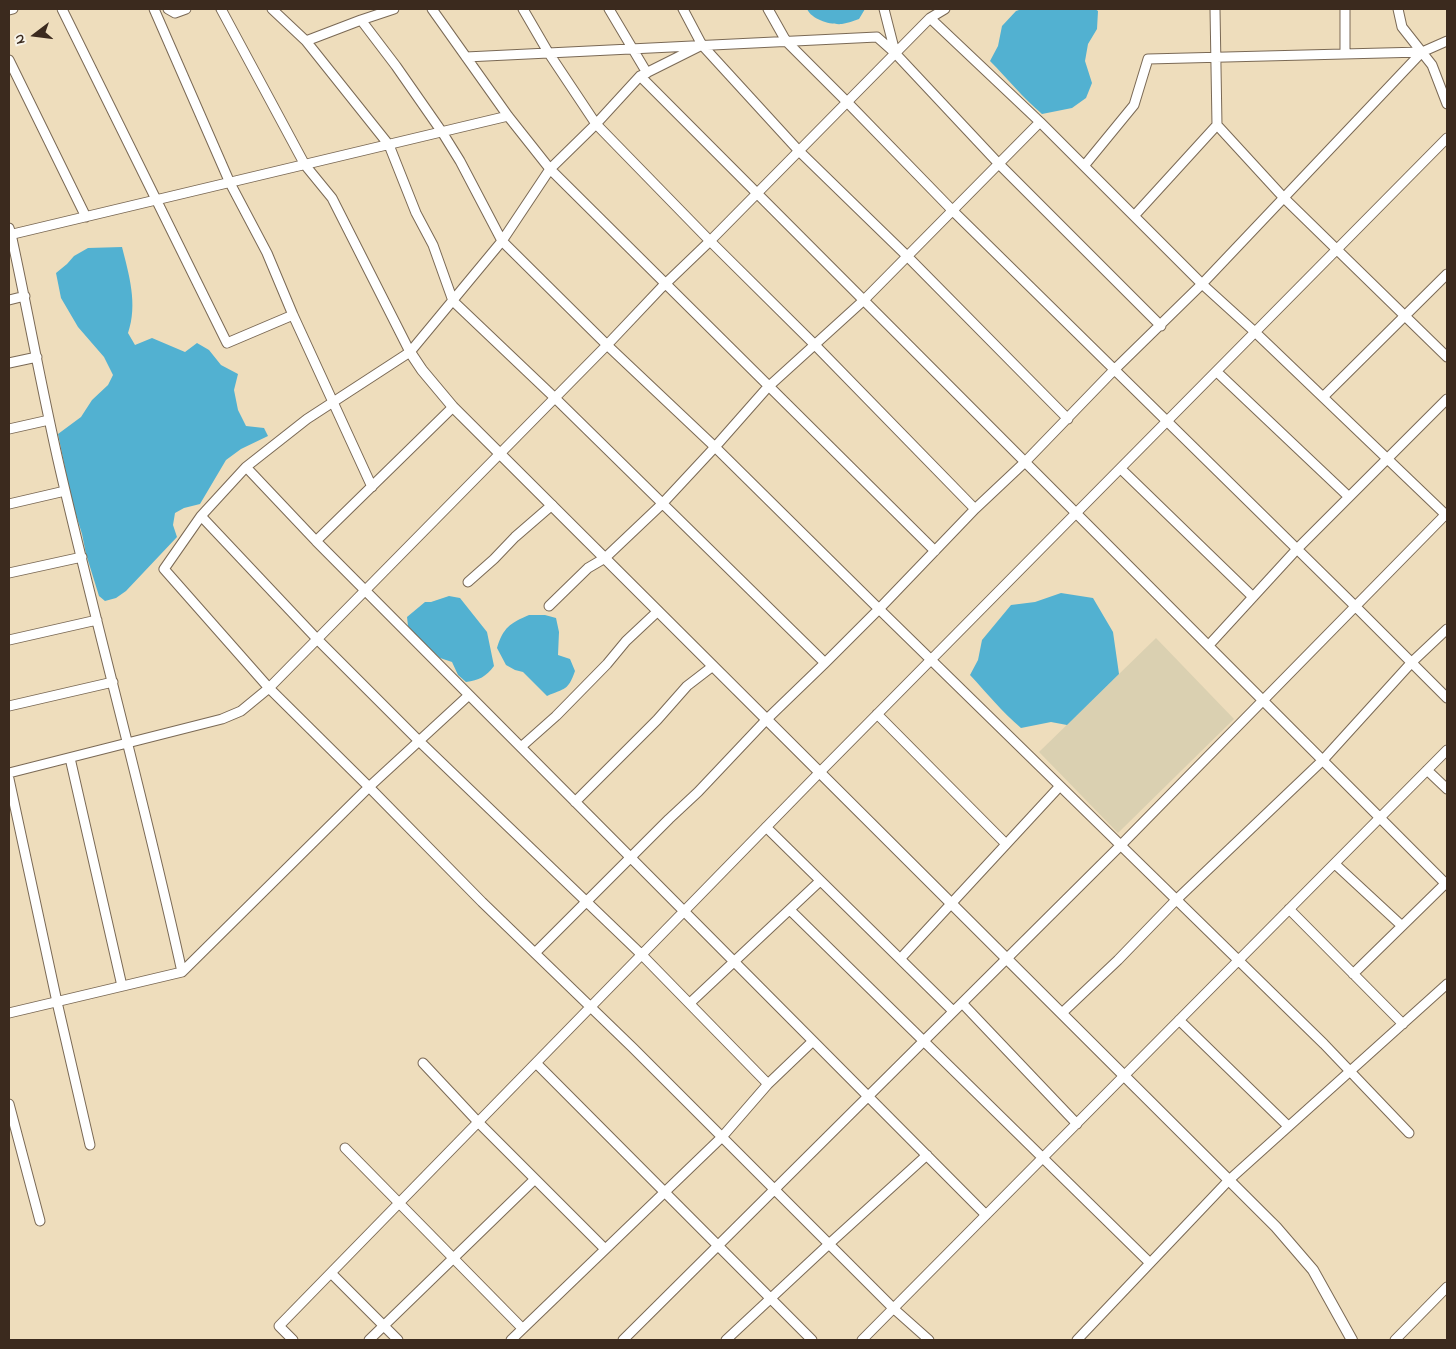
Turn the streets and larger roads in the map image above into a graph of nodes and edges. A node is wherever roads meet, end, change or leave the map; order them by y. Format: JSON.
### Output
{"nodes":[{"id":1,"x":13,"y":9,"type":"edge"},
{"id":2,"x":62,"y":9,"type":"edge"},
{"id":3,"x":154,"y":9,"type":"edge"},
{"id":4,"x":168,"y":9,"type":"edge"},
{"id":5,"x":186,"y":9,"type":"edge"},
{"id":6,"x":221,"y":9,"type":"edge"},
{"id":7,"x":272,"y":9,"type":"edge"},
{"id":8,"x":394,"y":9,"type":"edge"},
{"id":9,"x":432,"y":9,"type":"edge"},
{"id":10,"x":523,"y":9,"type":"edge"},
{"id":11,"x":609,"y":9,"type":"edge"},
{"id":12,"x":683,"y":9,"type":"edge"},
{"id":13,"x":768,"y":9,"type":"edge"},
{"id":14,"x":884,"y":9,"type":"edge"},
{"id":15,"x":944,"y":9,"type":"edge"},
{"id":16,"x":1215,"y":9,"type":"edge"},
{"id":17,"x":1344,"y":9,"type":"edge"},
{"id":18,"x":1398,"y":9,"type":"edge"},
{"id":19,"x":9,"y":10,"type":"edge"},
{"id":20,"x":930,"y":18,"type":"junction"},
{"id":21,"x":361,"y":20,"type":"junction"},
{"id":22,"x":306,"y":41,"type":"junction"},
{"id":23,"x":786,"y":41,"type":"junction"},
{"id":24,"x":1447,"y":41,"type":"edge"},
{"id":25,"x":702,"y":45,"type":"junction"},
{"id":26,"x":632,"y":48,"type":"junction"},
{"id":27,"x":548,"y":52,"type":"junction"},
{"id":28,"x":1422,"y":52,"type":"junction"},
{"id":29,"x":895,"y":53,"type":"junction"},
{"id":30,"x":1345,"y":54,"type":"junction"},
{"id":31,"x":466,"y":57,"type":"junction"},
{"id":32,"x":1216,"y":58,"type":"junction"},
{"id":33,"x":9,"y":60,"type":"edge"},
{"id":34,"x":643,"y":75,"type":"junction"},
{"id":35,"x":848,"y":102,"type":"junction"},
{"id":36,"x":1447,"y":104,"type":"edge"},
{"id":37,"x":508,"y":116,"type":"junction"},
{"id":38,"x":1040,"y":122,"type":"junction"},
{"id":39,"x":596,"y":124,"type":"junction"},
{"id":40,"x":1217,"y":124,"type":"junction"},
{"id":41,"x":442,"y":132,"type":"junction"},
{"id":42,"x":1447,"y":138,"type":"edge"},
{"id":43,"x":389,"y":145,"type":"junction"},
{"id":44,"x":799,"y":151,"type":"junction"},
{"id":45,"x":999,"y":164,"type":"junction"},
{"id":46,"x":306,"y":165,"type":"junction"},
{"id":47,"x":1084,"y":166,"type":"junction"},
{"id":48,"x":550,"y":169,"type":"junction"},
{"id":49,"x":230,"y":183,"type":"junction"},
{"id":50,"x":757,"y":193,"type":"junction"},
{"id":51,"x":1284,"y":198,"type":"junction"},
{"id":52,"x":158,"y":200,"type":"junction"},
{"id":53,"x":953,"y":210,"type":"junction"},
{"id":54,"x":1134,"y":216,"type":"junction"},
{"id":55,"x":86,"y":217,"type":"junction"},
{"id":56,"x":10,"y":232,"type":"edge"},
{"id":57,"x":502,"y":241,"type":"junction"},
{"id":58,"x":710,"y":241,"type":"junction"},
{"id":59,"x":1338,"y":250,"type":"junction"},
{"id":60,"x":907,"y":256,"type":"junction"},
{"id":61,"x":1447,"y":274,"type":"edge"},
{"id":62,"x":666,"y":284,"type":"junction"},
{"id":63,"x":1202,"y":284,"type":"junction"},
{"id":64,"x":25,"y":296,"type":"junction"},
{"id":65,"x":9,"y":300,"type":"edge"},
{"id":66,"x":864,"y":300,"type":"junction"},
{"id":67,"x":453,"y":301,"type":"junction"},
{"id":68,"x":293,"y":315,"type":"junction"},
{"id":69,"x":1405,"y":316,"type":"junction"},
{"id":70,"x":1161,"y":326,"type":"junction"},
{"id":71,"x":1256,"y":332,"type":"junction"},
{"id":72,"x":607,"y":345,"type":"junction"},
{"id":73,"x":815,"y":345,"type":"junction"},
{"id":74,"x":410,"y":352,"type":"junction"},
{"id":75,"x":37,"y":357,"type":"junction"},
{"id":76,"x":1447,"y":357,"type":"edge"},
{"id":77,"x":9,"y":363,"type":"edge"},
{"id":78,"x":1114,"y":370,"type":"junction"},
{"id":79,"x":1217,"y":372,"type":"junction"},
{"id":80,"x":769,"y":386,"type":"junction"},
{"id":81,"x":1323,"y":397,"type":"junction"},
{"id":82,"x":555,"y":398,"type":"junction"},
{"id":83,"x":1447,"y":399,"type":"edge"},
{"id":84,"x":334,"y":402,"type":"junction"},
{"id":85,"x":454,"y":407,"type":"junction"},
{"id":86,"x":1068,"y":419,"type":"junction"},
{"id":87,"x":48,"y":420,"type":"junction"},
{"id":88,"x":1167,"y":422,"type":"junction"},
{"id":89,"x":9,"y":430,"type":"edge"},
{"id":90,"x":715,"y":447,"type":"junction"},
{"id":91,"x":500,"y":453,"type":"junction"},
{"id":92,"x":1387,"y":458,"type":"junction"},
{"id":93,"x":1025,"y":462,"type":"junction"},
{"id":94,"x":246,"y":467,"type":"junction"},
{"id":95,"x":1121,"y":469,"type":"junction"},
{"id":96,"x":372,"y":487,"type":"junction"},
{"id":97,"x":65,"y":491,"type":"junction"},
{"id":98,"x":1349,"y":497,"type":"junction"},
{"id":99,"x":9,"y":504,"type":"edge"},
{"id":100,"x":662,"y":504,"type":"junction"},
{"id":101,"x":552,"y":505,"type":"junction"},
{"id":102,"x":975,"y":509,"type":"junction"},
{"id":103,"x":1077,"y":513,"type":"junction"},
{"id":104,"x":1447,"y":514,"type":"edge"},
{"id":105,"x":201,"y":516,"type":"junction"},
{"id":106,"x":316,"y":541,"type":"junction"},
{"id":107,"x":1297,"y":549,"type":"junction"},
{"id":108,"x":935,"y":551,"type":"junction"},
{"id":109,"x":82,"y":557,"type":"junction"},
{"id":110,"x":605,"y":558,"type":"junction"},
{"id":111,"x":9,"y":573,"type":"edge"},
{"id":112,"x":468,"y":582,"type":"dead end"},
{"id":113,"x":365,"y":590,"type":"junction"},
{"id":114,"x":1253,"y":597,"type":"junction"},
{"id":115,"x":549,"y":606,"type":"dead end"},
{"id":116,"x":1356,"y":607,"type":"junction"},
{"id":117,"x":879,"y":610,"type":"junction"},
{"id":118,"x":658,"y":611,"type":"junction"},
{"id":119,"x":97,"y":620,"type":"junction"},
{"id":120,"x":1447,"y":629,"type":"edge"},
{"id":121,"x":317,"y":639,"type":"junction"},
{"id":122,"x":9,"y":640,"type":"edge"},
{"id":123,"x":1208,"y":646,"type":"junction"},
{"id":124,"x":931,"y":660,"type":"junction"},
{"id":125,"x":1412,"y":662,"type":"junction"},
{"id":126,"x":825,"y":663,"type":"junction"},
{"id":127,"x":713,"y":666,"type":"junction"},
{"id":128,"x":113,"y":682,"type":"junction"},
{"id":129,"x":269,"y":688,"type":"junction"},
{"id":130,"x":469,"y":695,"type":"junction"},
{"id":131,"x":1447,"y":698,"type":"edge"},
{"id":132,"x":1263,"y":700,"type":"junction"},
{"id":133,"x":9,"y":706,"type":"edge"},
{"id":134,"x":877,"y":714,"type":"junction"},
{"id":135,"x":766,"y":719,"type":"junction"},
{"id":136,"x":419,"y":741,"type":"junction"},
{"id":137,"x":128,"y":744,"type":"junction"},
{"id":138,"x":521,"y":747,"type":"junction"},
{"id":139,"x":1447,"y":750,"type":"edge"},
{"id":140,"x":70,"y":758,"type":"junction"},
{"id":141,"x":1323,"y":760,"type":"junction"},
{"id":142,"x":1427,"y":770,"type":"junction"},
{"id":143,"x":820,"y":772,"type":"junction"},
{"id":144,"x":9,"y":773,"type":"edge"},
{"id":145,"x":9,"y":779,"type":"edge"},
{"id":146,"x":1060,"y":786,"type":"junction"},
{"id":147,"x":370,"y":787,"type":"junction"},
{"id":148,"x":1447,"y":789,"type":"edge"},
{"id":149,"x":575,"y":802,"type":"junction"},
{"id":150,"x":1380,"y":818,"type":"junction"},
{"id":151,"x":766,"y":827,"type":"junction"},
{"id":152,"x":1006,"y":844,"type":"junction"},
{"id":153,"x":1120,"y":845,"type":"junction"},
{"id":154,"x":631,"y":858,"type":"junction"},
{"id":155,"x":1335,"y":864,"type":"junction"},
{"id":156,"x":820,"y":881,"type":"junction"},
{"id":157,"x":1447,"y":883,"type":"edge"},
{"id":158,"x":1176,"y":900,"type":"junction"},
{"id":159,"x":586,"y":902,"type":"junction"},
{"id":160,"x":951,"y":903,"type":"junction"},
{"id":161,"x":790,"y":910,"type":"junction"},
{"id":162,"x":1289,"y":910,"type":"junction"},
{"id":163,"x":684,"y":911,"type":"junction"},
{"id":164,"x":1402,"y":926,"type":"junction"},
{"id":165,"x":535,"y":953,"type":"junction"},
{"id":166,"x":642,"y":955,"type":"junction"},
{"id":167,"x":1006,"y":958,"type":"junction"},
{"id":168,"x":900,"y":959,"type":"junction"},
{"id":169,"x":1238,"y":961,"type":"junction"},
{"id":170,"x":734,"y":962,"type":"junction"},
{"id":171,"x":182,"y":972,"type":"junction"},
{"id":172,"x":1353,"y":974,"type":"junction"},
{"id":173,"x":1447,"y":984,"type":"edge"},
{"id":174,"x":122,"y":986,"type":"junction"},
{"id":175,"x":57,"y":1002,"type":"junction"},
{"id":176,"x":690,"y":1003,"type":"junction"},
{"id":177,"x":962,"y":1003,"type":"junction"},
{"id":178,"x":591,"y":1007,"type":"junction"},
{"id":179,"x":953,"y":1012,"type":"junction"},
{"id":180,"x":9,"y":1013,"type":"edge"},
{"id":181,"x":1062,"y":1013,"type":"junction"},
{"id":182,"x":1179,"y":1020,"type":"junction"},
{"id":183,"x":1403,"y":1024,"type":"junction"},
{"id":184,"x":813,"y":1041,"type":"junction"},
{"id":185,"x":923,"y":1041,"type":"junction"},
{"id":186,"x":423,"y":1062,"type":"dead end"},
{"id":187,"x":536,"y":1063,"type":"junction"},
{"id":188,"x":1350,"y":1071,"type":"junction"},
{"id":189,"x":1124,"y":1076,"type":"junction"},
{"id":190,"x":768,"y":1084,"type":"junction"},
{"id":191,"x":868,"y":1096,"type":"junction"},
{"id":192,"x":9,"y":1104,"type":"edge"},
{"id":193,"x":478,"y":1122,"type":"junction"},
{"id":194,"x":1077,"y":1124,"type":"junction"},
{"id":195,"x":1288,"y":1126,"type":"junction"},
{"id":196,"x":1409,"y":1133,"type":"dead end"},
{"id":197,"x":722,"y":1137,"type":"junction"},
{"id":198,"x":90,"y":1145,"type":"dead end"},
{"id":199,"x":345,"y":1148,"type":"dead end"},
{"id":200,"x":927,"y":1155,"type":"junction"},
{"id":201,"x":1043,"y":1158,"type":"junction"},
{"id":202,"x":535,"y":1179,"type":"junction"},
{"id":203,"x":1229,"y":1180,"type":"junction"},
{"id":204,"x":775,"y":1189,"type":"junction"},
{"id":205,"x":665,"y":1192,"type":"junction"},
{"id":206,"x":399,"y":1203,"type":"junction"},
{"id":207,"x":986,"y":1215,"type":"junction"},
{"id":208,"x":40,"y":1221,"type":"dead end"},
{"id":209,"x":829,"y":1244,"type":"junction"},
{"id":210,"x":718,"y":1246,"type":"junction"},
{"id":211,"x":605,"y":1249,"type":"junction"},
{"id":212,"x":453,"y":1258,"type":"junction"},
{"id":213,"x":1150,"y":1263,"type":"junction"},
{"id":214,"x":331,"y":1273,"type":"junction"},
{"id":215,"x":1447,"y":1287,"type":"edge"},
{"id":216,"x":771,"y":1299,"type":"junction"},
{"id":217,"x":893,"y":1308,"type":"junction"},
{"id":218,"x":384,"y":1326,"type":"junction"},
{"id":219,"x":522,"y":1328,"type":"junction"},
{"id":220,"x":293,"y":1340,"type":"edge"},
{"id":221,"x":368,"y":1340,"type":"edge"},
{"id":222,"x":398,"y":1340,"type":"edge"},
{"id":223,"x":511,"y":1340,"type":"edge"},
{"id":224,"x":623,"y":1340,"type":"edge"},
{"id":225,"x":726,"y":1340,"type":"edge"},
{"id":226,"x":812,"y":1340,"type":"edge"},
{"id":227,"x":862,"y":1340,"type":"edge"},
{"id":228,"x":929,"y":1340,"type":"edge"},
{"id":229,"x":1078,"y":1340,"type":"edge"},
{"id":230,"x":1352,"y":1340,"type":"edge"},
{"id":231,"x":1394,"y":1340,"type":"edge"}],
"edges":[{"from":1,"to":19,"type":"street"},
{"from":2,"to":52,"type":"street"},
{"from":3,"to":49,"type":"street"},
{"from":4,"to":5,"type":"street"},
{"from":6,"to":46,"type":"street"},
{"from":7,"to":22,"type":"street"},
{"from":8,"to":21,"type":"street"},
{"from":9,"to":31,"type":"street"},
{"from":10,"to":27,"type":"street"},
{"from":11,"to":26,"type":"street"},
{"from":12,"to":25,"type":"street"},
{"from":13,"to":23,"type":"street"},
{"from":14,"to":29,"type":"street"},
{"from":15,"to":20,"type":"street"},
{"from":16,"to":32,"type":"street"},
{"from":17,"to":30,"type":"street"},
{"from":18,"to":28,"type":"street"},
{"from":20,"to":29,"type":"street"},
{"from":20,"to":38,"type":"street"},
{"from":21,"to":22,"type":"street"},
{"from":21,"to":41,"type":"street"},
{"from":22,"to":43,"type":"street"},
{"from":23,"to":25,"type":"street"},
{"from":23,"to":29,"type":"street"},
{"from":23,"to":35,"type":"street"},
{"from":24,"to":28,"type":"street"},
{"from":25,"to":26,"type":"street"},
{"from":25,"to":34,"type":"street"},
{"from":25,"to":44,"type":"street"},
{"from":26,"to":27,"type":"street"},
{"from":26,"to":34,"type":"street"},
{"from":27,"to":31,"type":"street"},
{"from":27,"to":39,"type":"street"},
{"from":28,"to":30,"type":"street"},
{"from":28,"to":36,"type":"street"},
{"from":28,"to":51,"type":"street"},
{"from":29,"to":35,"type":"street"},
{"from":29,"to":45,"type":"street"},
{"from":30,"to":32,"type":"street"},
{"from":31,"to":37,"type":"street"},
{"from":32,"to":40,"type":"street"},
{"from":32,"to":47,"type":"street"},
{"from":33,"to":55,"type":"street"},
{"from":34,"to":39,"type":"street"},
{"from":34,"to":50,"type":"street"},
{"from":35,"to":44,"type":"street"},
{"from":35,"to":53,"type":"street"},
{"from":37,"to":41,"type":"street"},
{"from":37,"to":48,"type":"street"},
{"from":38,"to":45,"type":"street"},
{"from":38,"to":47,"type":"street"},
{"from":39,"to":48,"type":"street"},
{"from":39,"to":58,"type":"street"},
{"from":40,"to":51,"type":"street"},
{"from":40,"to":54,"type":"street"},
{"from":41,"to":43,"type":"street"},
{"from":41,"to":57,"type":"street"},
{"from":42,"to":59,"type":"street"},
{"from":43,"to":46,"type":"street"},
{"from":43,"to":67,"type":"street"},
{"from":44,"to":50,"type":"street"},
{"from":44,"to":60,"type":"street"},
{"from":45,"to":53,"type":"street"},
{"from":45,"to":70,"type":"street"},
{"from":46,"to":49,"type":"street"},
{"from":46,"to":74,"type":"street"},
{"from":47,"to":54,"type":"street"},
{"from":48,"to":57,"type":"street"},
{"from":48,"to":62,"type":"street"},
{"from":49,"to":52,"type":"street"},
{"from":49,"to":68,"type":"street"},
{"from":50,"to":58,"type":"street"},
{"from":50,"to":66,"type":"street"},
{"from":51,"to":59,"type":"street"},
{"from":51,"to":63,"type":"street"},
{"from":52,"to":55,"type":"street"},
{"from":52,"to":68,"type":"street"},
{"from":53,"to":60,"type":"street"},
{"from":53,"to":78,"type":"street"},
{"from":54,"to":63,"type":"street"},
{"from":55,"to":56,"type":"street"},
{"from":56,"to":64,"type":"street"},
{"from":57,"to":67,"type":"street"},
{"from":57,"to":72,"type":"street"},
{"from":58,"to":62,"type":"street"},
{"from":58,"to":73,"type":"street"},
{"from":59,"to":69,"type":"street"},
{"from":59,"to":71,"type":"street"},
{"from":60,"to":66,"type":"street"},
{"from":60,"to":86,"type":"street"},
{"from":61,"to":69,"type":"street"},
{"from":62,"to":72,"type":"street"},
{"from":62,"to":80,"type":"street"},
{"from":63,"to":70,"type":"street"},
{"from":63,"to":71,"type":"street"},
{"from":64,"to":65,"type":"street"},
{"from":64,"to":75,"type":"street"},
{"from":66,"to":73,"type":"street"},
{"from":66,"to":93,"type":"street"},
{"from":67,"to":74,"type":"street"},
{"from":67,"to":82,"type":"street"},
{"from":68,"to":84,"type":"street"},
{"from":69,"to":76,"type":"street"},
{"from":69,"to":81,"type":"street"},
{"from":70,"to":78,"type":"street"},
{"from":71,"to":79,"type":"street"},
{"from":71,"to":81,"type":"street"},
{"from":72,"to":82,"type":"street"},
{"from":72,"to":90,"type":"street"},
{"from":73,"to":80,"type":"street"},
{"from":73,"to":102,"type":"street"},
{"from":74,"to":84,"type":"street"},
{"from":74,"to":85,"type":"street"},
{"from":75,"to":77,"type":"street"},
{"from":75,"to":87,"type":"street"},
{"from":78,"to":86,"type":"street"},
{"from":78,"to":88,"type":"street"},
{"from":79,"to":88,"type":"street"},
{"from":79,"to":98,"type":"street"},
{"from":80,"to":90,"type":"street"},
{"from":80,"to":108,"type":"street"},
{"from":81,"to":92,"type":"street"},
{"from":82,"to":91,"type":"street"},
{"from":82,"to":100,"type":"street"},
{"from":83,"to":92,"type":"street"},
{"from":84,"to":94,"type":"street"},
{"from":84,"to":96,"type":"street"},
{"from":85,"to":91,"type":"street"},
{"from":85,"to":96,"type":"street"},
{"from":86,"to":93,"type":"street"},
{"from":87,"to":89,"type":"street"},
{"from":87,"to":97,"type":"street"},
{"from":88,"to":95,"type":"street"},
{"from":88,"to":107,"type":"street"},
{"from":90,"to":100,"type":"street"},
{"from":90,"to":117,"type":"street"},
{"from":91,"to":101,"type":"street"},
{"from":91,"to":113,"type":"street"},
{"from":92,"to":98,"type":"street"},
{"from":92,"to":104,"type":"street"},
{"from":93,"to":102,"type":"street"},
{"from":93,"to":103,"type":"street"},
{"from":94,"to":105,"type":"street"},
{"from":94,"to":106,"type":"street"},
{"from":95,"to":103,"type":"street"},
{"from":95,"to":114,"type":"street"},
{"from":96,"to":106,"type":"street"},
{"from":97,"to":99,"type":"street"},
{"from":97,"to":109,"type":"street"},
{"from":98,"to":107,"type":"street"},
{"from":100,"to":110,"type":"street"},
{"from":100,"to":126,"type":"street"},
{"from":101,"to":110,"type":"street"},
{"from":101,"to":112,"type":"street"},
{"from":102,"to":108,"type":"street"},
{"from":103,"to":123,"type":"street"},
{"from":103,"to":124,"type":"street"},
{"from":104,"to":116,"type":"street"},
{"from":105,"to":121,"type":"street"},
{"from":105,"to":129,"type":"street"},
{"from":106,"to":113,"type":"street"},
{"from":107,"to":114,"type":"street"},
{"from":107,"to":116,"type":"street"},
{"from":108,"to":117,"type":"street"},
{"from":109,"to":111,"type":"street"},
{"from":109,"to":119,"type":"street"},
{"from":110,"to":115,"type":"street"},
{"from":110,"to":118,"type":"street"},
{"from":113,"to":121,"type":"street"},
{"from":113,"to":130,"type":"street"},
{"from":114,"to":123,"type":"street"},
{"from":116,"to":125,"type":"street"},
{"from":116,"to":132,"type":"street"},
{"from":117,"to":124,"type":"street"},
{"from":117,"to":126,"type":"street"},
{"from":118,"to":127,"type":"street"},
{"from":118,"to":138,"type":"street"},
{"from":119,"to":122,"type":"street"},
{"from":119,"to":128,"type":"street"},
{"from":120,"to":125,"type":"street"},
{"from":121,"to":129,"type":"street"},
{"from":121,"to":136,"type":"street"},
{"from":123,"to":132,"type":"street"},
{"from":124,"to":134,"type":"street"},
{"from":124,"to":146,"type":"street"},
{"from":125,"to":131,"type":"street"},
{"from":125,"to":141,"type":"street"},
{"from":126,"to":135,"type":"street"},
{"from":127,"to":135,"type":"street"},
{"from":127,"to":149,"type":"street"},
{"from":128,"to":133,"type":"street"},
{"from":128,"to":137,"type":"street"},
{"from":129,"to":137,"type":"street"},
{"from":129,"to":147,"type":"street"},
{"from":130,"to":136,"type":"street"},
{"from":130,"to":138,"type":"street"},
{"from":132,"to":141,"type":"street"},
{"from":132,"to":153,"type":"street"},
{"from":134,"to":143,"type":"street"},
{"from":134,"to":152,"type":"street"},
{"from":135,"to":143,"type":"street"},
{"from":135,"to":154,"type":"street"},
{"from":136,"to":147,"type":"street"},
{"from":136,"to":159,"type":"street"},
{"from":137,"to":140,"type":"street"},
{"from":137,"to":171,"type":"street"},
{"from":138,"to":149,"type":"street"},
{"from":139,"to":142,"type":"street"},
{"from":140,"to":144,"type":"street"},
{"from":140,"to":174,"type":"street"},
{"from":141,"to":150,"type":"street"},
{"from":141,"to":158,"type":"street"},
{"from":142,"to":148,"type":"street"},
{"from":142,"to":150,"type":"street"},
{"from":143,"to":151,"type":"street"},
{"from":143,"to":160,"type":"street"},
{"from":145,"to":175,"type":"street"},
{"from":146,"to":152,"type":"street"},
{"from":146,"to":153,"type":"street"},
{"from":147,"to":165,"type":"street"},
{"from":147,"to":171,"type":"street"},
{"from":149,"to":154,"type":"street"},
{"from":150,"to":155,"type":"street"},
{"from":150,"to":157,"type":"street"},
{"from":151,"to":156,"type":"street"},
{"from":151,"to":163,"type":"street"},
{"from":152,"to":160,"type":"street"},
{"from":153,"to":158,"type":"street"},
{"from":153,"to":167,"type":"street"},
{"from":154,"to":159,"type":"street"},
{"from":154,"to":163,"type":"street"},
{"from":155,"to":162,"type":"street"},
{"from":155,"to":164,"type":"street"},
{"from":156,"to":161,"type":"street"},
{"from":156,"to":168,"type":"street"},
{"from":157,"to":164,"type":"street"},
{"from":158,"to":169,"type":"street"},
{"from":158,"to":181,"type":"street"},
{"from":159,"to":165,"type":"street"},
{"from":159,"to":166,"type":"street"},
{"from":160,"to":167,"type":"street"},
{"from":160,"to":168,"type":"street"},
{"from":161,"to":170,"type":"street"},
{"from":161,"to":185,"type":"street"},
{"from":162,"to":169,"type":"street"},
{"from":162,"to":172,"type":"street"},
{"from":163,"to":166,"type":"street"},
{"from":163,"to":170,"type":"street"},
{"from":164,"to":172,"type":"street"},
{"from":165,"to":178,"type":"street"},
{"from":166,"to":176,"type":"street"},
{"from":166,"to":178,"type":"street"},
{"from":167,"to":177,"type":"street"},
{"from":167,"to":181,"type":"street"},
{"from":168,"to":179,"type":"street"},
{"from":169,"to":182,"type":"street"},
{"from":169,"to":188,"type":"street"},
{"from":170,"to":176,"type":"street"},
{"from":170,"to":184,"type":"street"},
{"from":171,"to":174,"type":"street"},
{"from":172,"to":183,"type":"street"},
{"from":173,"to":183,"type":"street"},
{"from":174,"to":175,"type":"street"},
{"from":175,"to":180,"type":"street"},
{"from":175,"to":198,"type":"street"},
{"from":176,"to":190,"type":"street"},
{"from":177,"to":179,"type":"street"},
{"from":177,"to":194,"type":"street"},
{"from":178,"to":187,"type":"street"},
{"from":178,"to":197,"type":"street"},
{"from":179,"to":185,"type":"street"},
{"from":181,"to":189,"type":"street"},
{"from":182,"to":189,"type":"street"},
{"from":182,"to":195,"type":"street"},
{"from":183,"to":188,"type":"street"},
{"from":184,"to":190,"type":"street"},
{"from":184,"to":191,"type":"street"},
{"from":185,"to":191,"type":"street"},
{"from":185,"to":201,"type":"street"},
{"from":186,"to":193,"type":"street"},
{"from":187,"to":193,"type":"street"},
{"from":187,"to":205,"type":"street"},
{"from":188,"to":195,"type":"street"},
{"from":188,"to":196,"type":"street"},
{"from":189,"to":194,"type":"street"},
{"from":189,"to":203,"type":"street"},
{"from":190,"to":197,"type":"street"},
{"from":191,"to":200,"type":"street"},
{"from":191,"to":204,"type":"street"},
{"from":192,"to":208,"type":"street"},
{"from":193,"to":202,"type":"street"},
{"from":193,"to":206,"type":"street"},
{"from":194,"to":201,"type":"street"},
{"from":195,"to":203,"type":"street"},
{"from":197,"to":204,"type":"street"},
{"from":197,"to":205,"type":"street"},
{"from":199,"to":206,"type":"street"},
{"from":200,"to":207,"type":"street"},
{"from":200,"to":209,"type":"street"},
{"from":201,"to":207,"type":"street"},
{"from":201,"to":213,"type":"street"},
{"from":202,"to":211,"type":"street"},
{"from":202,"to":212,"type":"street"},
{"from":203,"to":213,"type":"street"},
{"from":203,"to":230,"type":"street"},
{"from":204,"to":209,"type":"street"},
{"from":204,"to":210,"type":"street"},
{"from":205,"to":210,"type":"street"},
{"from":205,"to":211,"type":"street"},
{"from":206,"to":212,"type":"street"},
{"from":206,"to":214,"type":"street"},
{"from":207,"to":217,"type":"street"},
{"from":209,"to":216,"type":"street"},
{"from":209,"to":217,"type":"street"},
{"from":210,"to":216,"type":"street"},
{"from":210,"to":224,"type":"street"},
{"from":211,"to":219,"type":"street"},
{"from":212,"to":218,"type":"street"},
{"from":212,"to":219,"type":"street"},
{"from":213,"to":229,"type":"street"},
{"from":214,"to":218,"type":"street"},
{"from":214,"to":220,"type":"street"},
{"from":215,"to":231,"type":"street"},
{"from":216,"to":225,"type":"street"},
{"from":216,"to":226,"type":"street"},
{"from":217,"to":227,"type":"street"},
{"from":217,"to":228,"type":"street"},
{"from":218,"to":221,"type":"street"},
{"from":218,"to":222,"type":"street"},
{"from":219,"to":223,"type":"street"}]}
